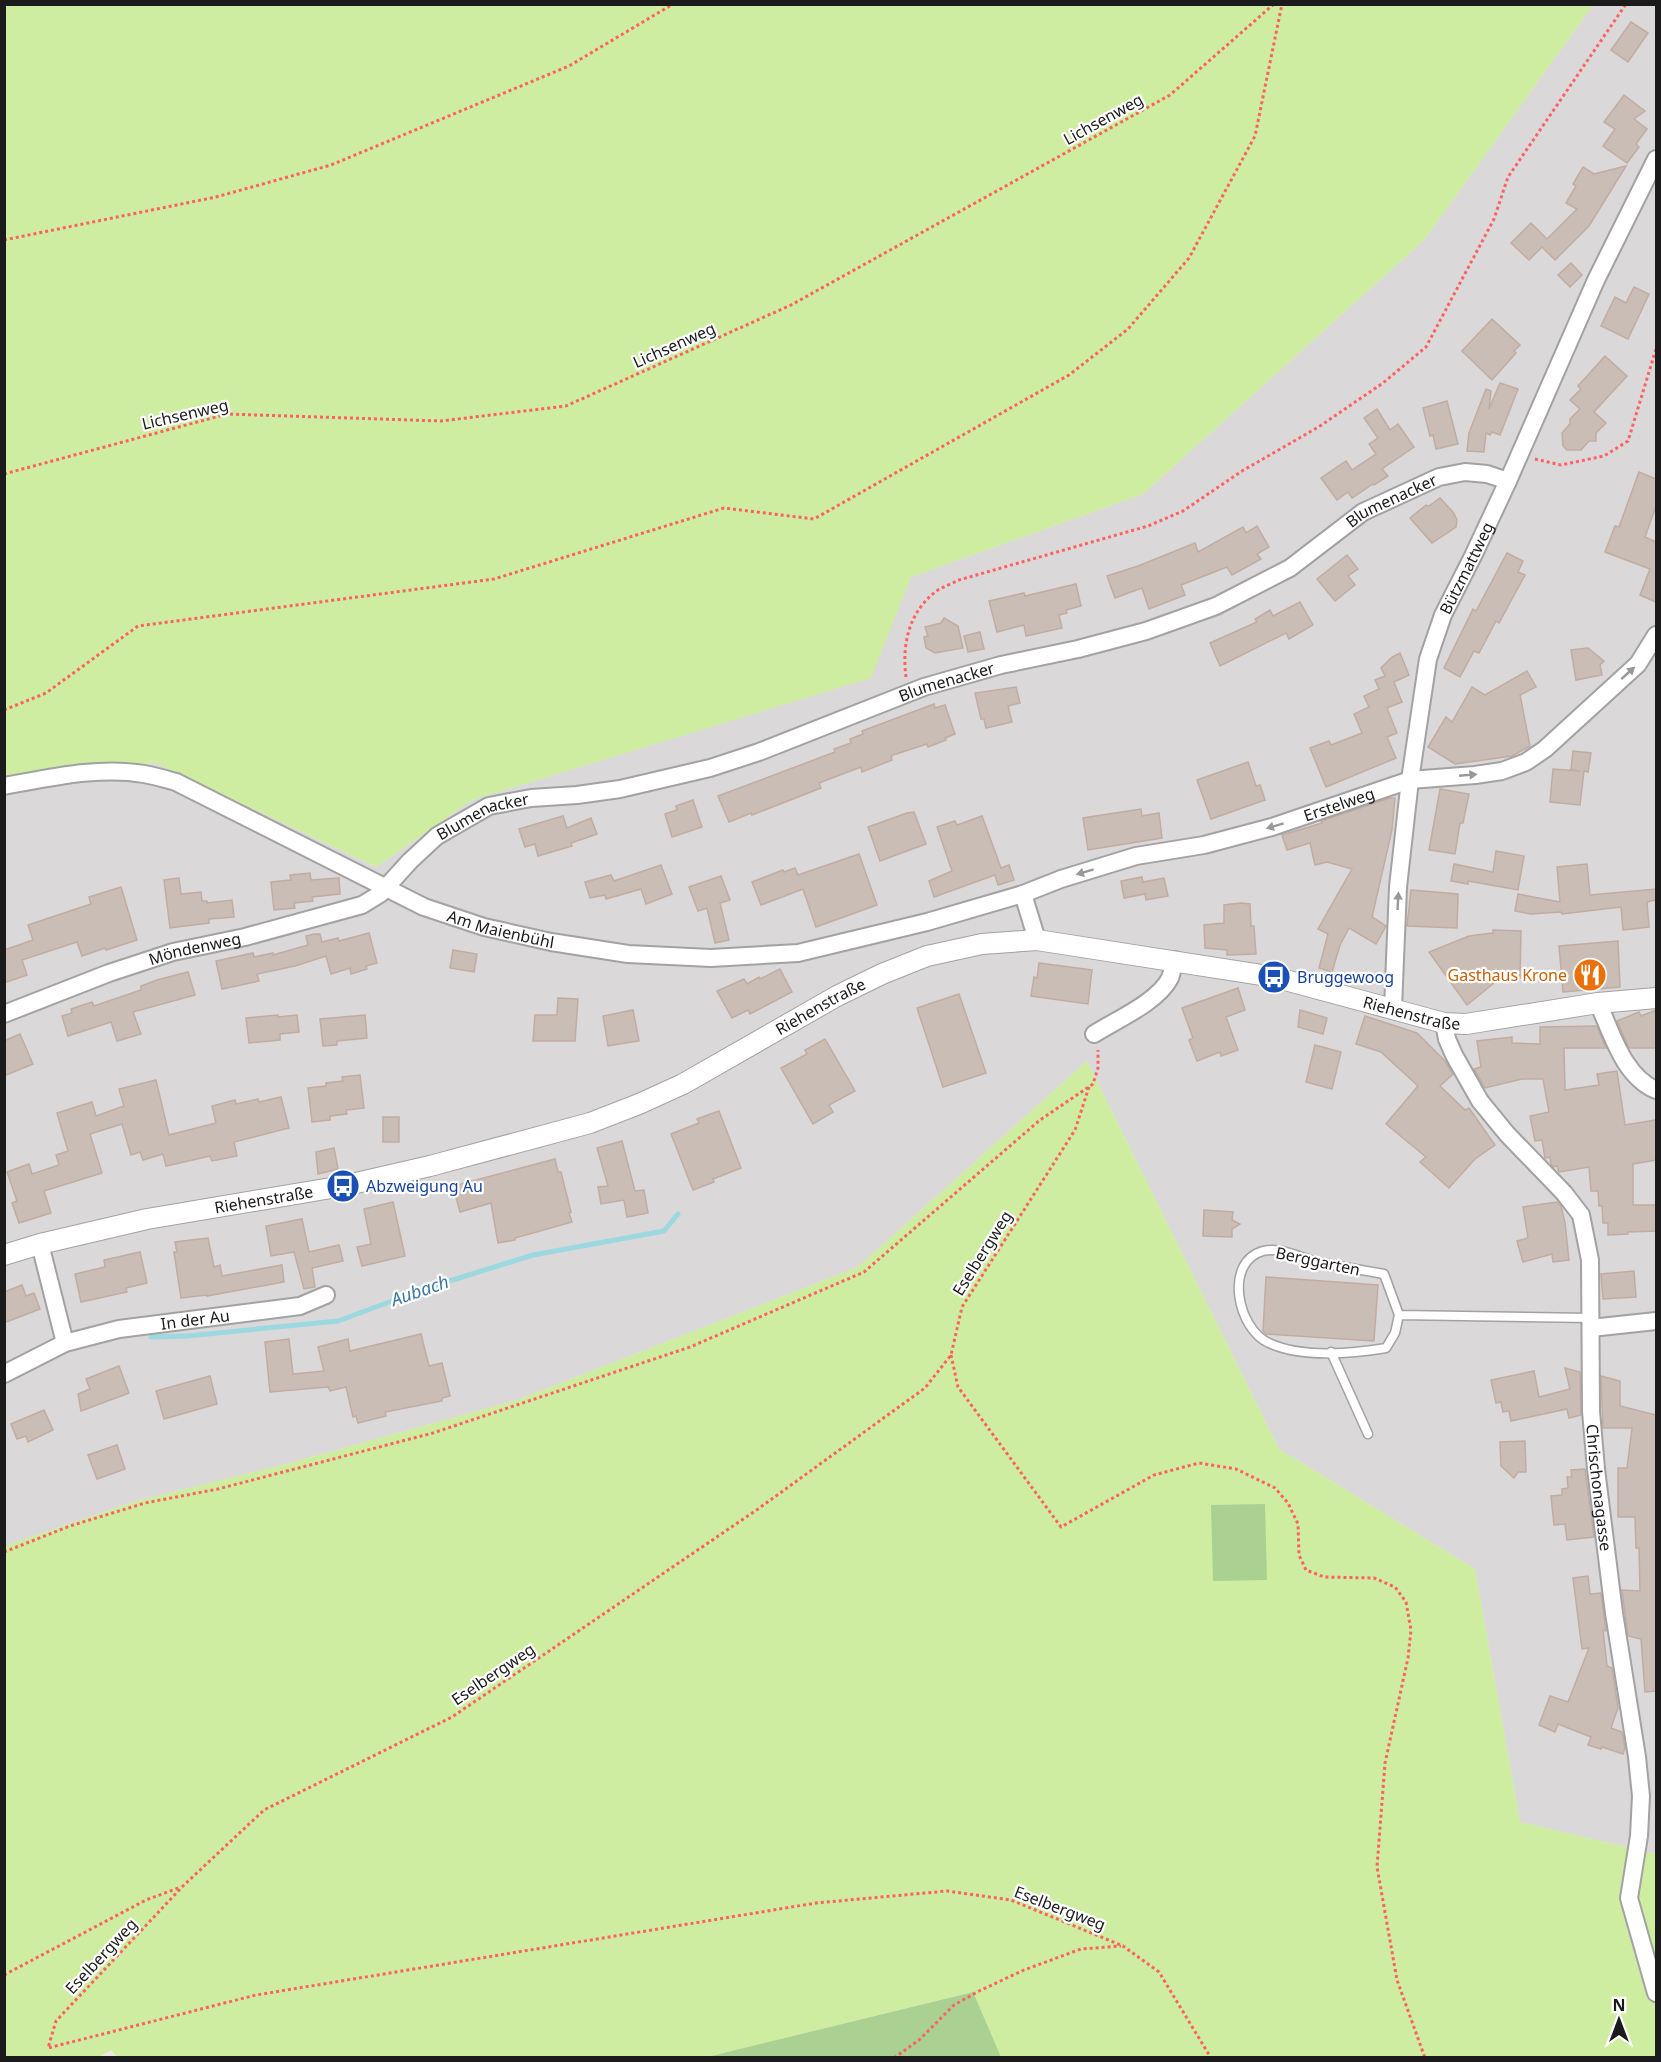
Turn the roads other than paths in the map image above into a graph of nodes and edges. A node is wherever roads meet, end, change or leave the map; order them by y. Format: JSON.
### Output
{"nodes":[{"id":1,"x":1656,"y":159,"type":"edge"},
{"id":2,"x":1508,"y":481,"type":"junction"},
{"id":3,"x":1656,"y":635,"type":"edge"},
{"id":4,"x":1410,"y":780,"type":"junction"},
{"id":5,"x":4,"y":786,"type":"edge"},
{"id":6,"x":386,"y":888,"type":"junction"},
{"id":7,"x":1023,"y":894,"type":"junction"},
{"id":8,"x":1037,"y":940,"type":"junction"},
{"id":9,"x":1175,"y":960,"type":"junction"},
{"id":10,"x":1656,"y":998,"type":"edge"},
{"id":11,"x":1598,"y":1003,"type":"junction"},
{"id":12,"x":1393,"y":1008,"type":"junction"},
{"id":13,"x":4,"y":1014,"type":"edge"},
{"id":14,"x":1444,"y":1023,"type":"junction"},
{"id":15,"x":1094,"y":1034,"type":"road end"},
{"id":16,"x":1656,"y":1090,"type":"edge"},
{"id":17,"x":40,"y":1244,"type":"junction"},
{"id":18,"x":4,"y":1256,"type":"edge"},
{"id":19,"x":326,"y":1295,"type":"dead end"},
{"id":20,"x":1399,"y":1315,"type":"junction"},
{"id":21,"x":1656,"y":1321,"type":"edge"},
{"id":22,"x":1591,"y":1323,"type":"junction"},
{"id":23,"x":65,"y":1343,"type":"junction"},
{"id":24,"x":1331,"y":1352,"type":"junction"},
{"id":25,"x":4,"y":1374,"type":"edge"},
{"id":26,"x":1368,"y":1434,"type":"dead end"},
{"id":27,"x":1656,"y":1993,"type":"edge"}],
"edges":[{"from":1,"to":2,"type":"street","name":"Bützmattweg"},
{"from":2,"to":4,"type":"street","name":"Bützmattweg"},
{"from":2,"to":6,"type":"street","name":"Blumenacker"},
{"from":4,"to":3,"type":"street","name":"Erstelweg","one_way":true},
{"from":4,"to":7,"type":"street","name":"Erstelweg","one_way":true},
{"from":12,"to":4,"type":"street","name":"Bützmattweg","one_way":true},
{"from":5,"to":6,"type":"street","name":"Am Maienbühl"},
{"from":6,"to":7,"type":"street","name":"Am Maienbühl"},
{"from":6,"to":13,"type":"street","name":"Möndenweg"},
{"from":7,"to":8,"type":"street"},
{"from":8,"to":9,"type":"street","name":"Riehenstraße"},
{"from":8,"to":17,"type":"street","name":"Riehenstraße"},
{"from":9,"to":12,"type":"street","name":"Riehenstraße"},
{"from":9,"to":15,"type":"street"},
{"from":10,"to":11,"type":"street","name":"Riehenstraße"},
{"from":11,"to":14,"type":"street","name":"Riehenstraße"},
{"from":11,"to":16,"type":"street"},
{"from":12,"to":14,"type":"street","name":"Riehenstraße"},
{"from":14,"to":22,"type":"street","name":"Chrischonagasse"},
{"from":17,"to":18,"type":"street","name":"Riehenstraße"},
{"from":17,"to":23,"type":"street"},
{"from":19,"to":23,"type":"street","name":"In der Au"},
{"from":20,"to":22,"type":"lane"},
{"from":20,"to":24,"type":"lane","name":"Berggarten"},
{"from":20,"to":24,"type":"lane","name":"Berggarten"},
{"from":21,"to":22,"type":"street"},
{"from":22,"to":27,"type":"street","name":"Chrischonagasse"},
{"from":23,"to":25,"type":"street","name":"In der Au"},
{"from":24,"to":26,"type":"lane"}]}
